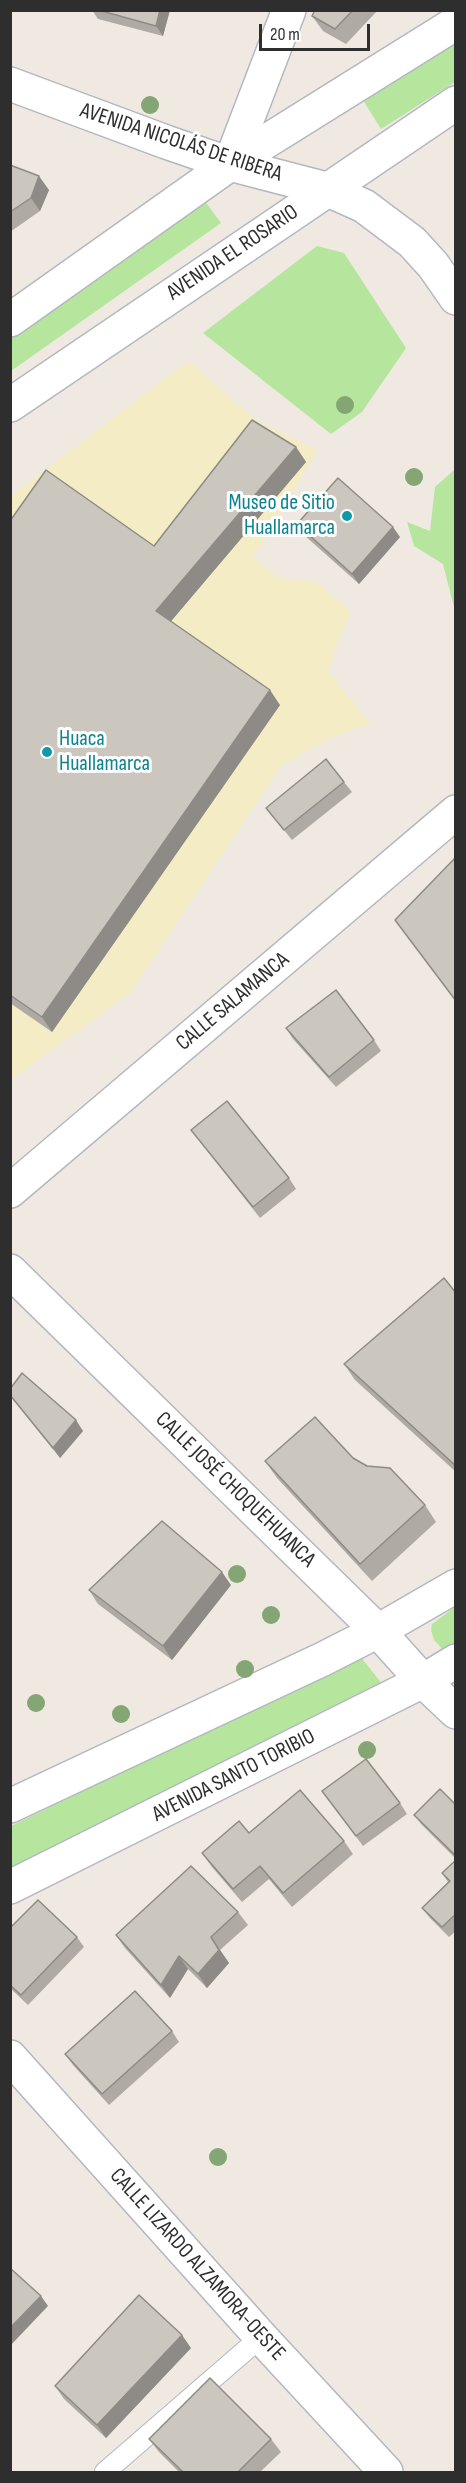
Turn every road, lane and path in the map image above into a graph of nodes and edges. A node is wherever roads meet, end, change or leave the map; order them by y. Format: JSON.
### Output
{"nodes":[{"id":1,"x":289,"y":10,"type":"edge"},
{"id":2,"x":456,"y":23,"type":"edge"},
{"id":3,"x":10,"y":84,"type":"edge"},
{"id":4,"x":456,"y":103,"type":"edge"},
{"id":5,"x":230,"y":164,"type":"junction"},
{"id":6,"x":327,"y":189,"type":"junction"},
{"id":7,"x":456,"y":298,"type":"edge"},
{"id":8,"x":10,"y":320,"type":"edge"},
{"id":9,"x":10,"y":405,"type":"edge"},
{"id":10,"x":456,"y":812,"type":"edge"},
{"id":11,"x":10,"y":1191,"type":"edge"},
{"id":12,"x":10,"y":1271,"type":"edge"},
{"id":13,"x":456,"y":1586,"type":"edge"},
{"id":14,"x":378,"y":1631,"type":"junction"},
{"id":15,"x":456,"y":1661,"type":"edge"},
{"id":16,"x":423,"y":1681,"type":"junction"},
{"id":17,"x":456,"y":1712,"type":"edge"},
{"id":18,"x":10,"y":1806,"type":"edge"},
{"id":19,"x":10,"y":1887,"type":"edge"},
{"id":20,"x":10,"y":2057,"type":"edge"},
{"id":21,"x":261,"y":2337,"type":"junction"},
{"id":22,"x":105,"y":2472,"type":"edge"},
{"id":23,"x":386,"y":2472,"type":"edge"}],
"edges":[{"from":1,"to":5,"type":"street"},
{"from":2,"to":5,"type":"street"},
{"from":3,"to":5,"type":"street","name":"AVENIDA NICOLÁS DE RIBERA"},
{"from":4,"to":6,"type":"street","name":"AVENIDA EL ROSARIO"},
{"from":5,"to":6,"type":"street","name":"AVENIDA NICOLÁS DE RIBERA"},
{"from":5,"to":8,"type":"street"},
{"from":6,"to":7,"type":"street","name":"AVENIDA NICOLÁS DE RIBERA"},
{"from":6,"to":9,"type":"street","name":"AVENIDA EL ROSARIO"},
{"from":10,"to":11,"type":"street","name":"CALLE SALAMANCA"},
{"from":12,"to":14,"type":"street","name":"CALLE JOSÉ CHOQUEHUANCA"},
{"from":13,"to":14,"type":"street"},
{"from":14,"to":16,"type":"street","name":"CALLE JOSÉ CHOQUEHUANCA"},
{"from":14,"to":18,"type":"street"},
{"from":15,"to":16,"type":"street","name":"AVENIDA SANTO TORIBIO"},
{"from":16,"to":17,"type":"street","name":"CALLE JOSÉ CHOQUEHUANCA"},
{"from":16,"to":19,"type":"street","name":"AVENIDA SANTO TORIBIO"},
{"from":20,"to":21,"type":"street","name":"CALLE LIZARDO ALZAMORA-OESTE"},
{"from":21,"to":22,"type":"lane"},
{"from":21,"to":23,"type":"street","name":"CALLE LIZARDO ALZAMORA-OESTE"}]}
